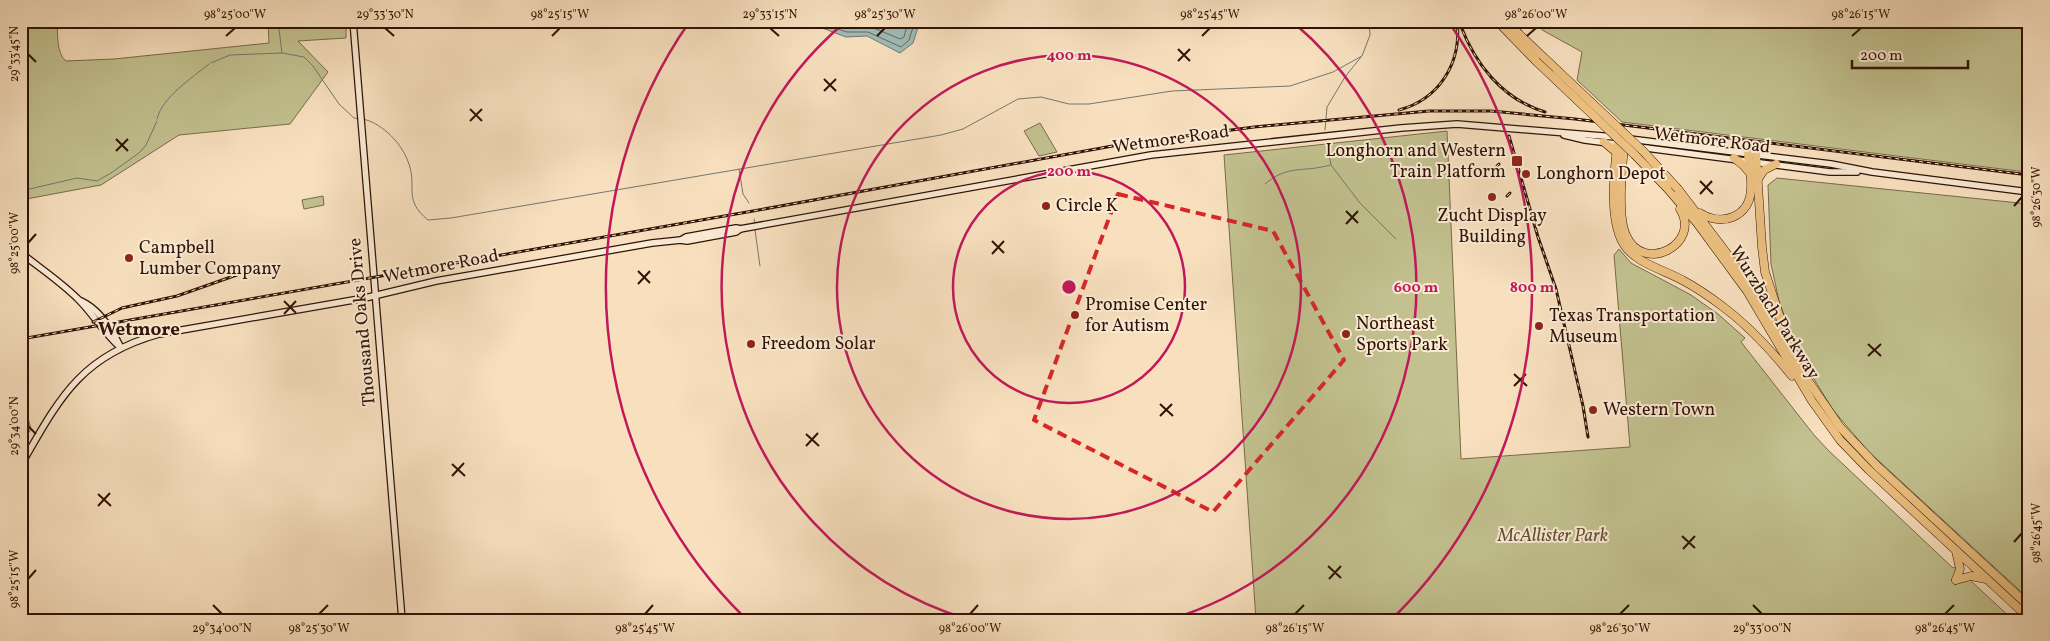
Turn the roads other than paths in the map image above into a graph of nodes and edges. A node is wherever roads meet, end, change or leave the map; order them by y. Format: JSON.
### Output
{"nodes":[{"id":1,"x":353,"y":21,"type":"edge"},
{"id":2,"x":1497,"y":21,"type":"edge"},
{"id":3,"x":1508,"y":21,"type":"edge"},
{"id":4,"x":1550,"y":132,"type":"junction"},
{"id":5,"x":1621,"y":141,"type":"junction"},
{"id":6,"x":1604,"y":142,"type":"junction"},
{"id":7,"x":1639,"y":146,"type":"junction"},
{"id":8,"x":1616,"y":152,"type":"junction"},
{"id":9,"x":1734,"y":158,"type":"junction"},
{"id":10,"x":1752,"y":158,"type":"junction"},
{"id":11,"x":1622,"y":161,"type":"junction"},
{"id":12,"x":1776,"y":164,"type":"junction"},
{"id":13,"x":1872,"y":172,"type":"junction"},
{"id":14,"x":1750,"y":173,"type":"junction"},
{"id":15,"x":1757,"y":181,"type":"junction"},
{"id":16,"x":1667,"y":188,"type":"junction"},
{"id":17,"x":2029,"y":192,"type":"edge"},
{"id":18,"x":1694,"y":209,"type":"junction"},
{"id":19,"x":21,"y":253,"type":"edge"},
{"id":20,"x":376,"y":296,"type":"junction"},
{"id":21,"x":121,"y":348,"type":"junction"},
{"id":22,"x":1796,"y":363,"type":"junction"},
{"id":23,"x":1812,"y":401,"type":"junction"},
{"id":24,"x":21,"y":465,"type":"edge"},
{"id":25,"x":1956,"y":550,"type":"junction"},
{"id":26,"x":1987,"y":579,"type":"junction"},
{"id":27,"x":2029,"y":606,"type":"edge"},
{"id":28,"x":2029,"y":618,"type":"edge"},
{"id":29,"x":402,"y":620,"type":"edge"}],
"edges":[{"from":1,"to":20,"type":"main road","name":"Thousand Oaks Drive"},
{"from":2,"to":16,"type":"highway","name":"Wurzbach Parkway","bridge":true},
{"from":3,"to":18,"type":"highway","name":"Wurzbach Parkway","bridge":true},
{"from":4,"to":5,"type":"main road","name":"Wetmore Road"},
{"from":4,"to":6,"type":"main road","name":"Wetmore Road"},
{"from":4,"to":20,"type":"main road","name":"Wetmore Road"},
{"from":5,"to":6,"type":"main road","name":"Wetmore Road"},
{"from":5,"to":7,"type":"main road","name":"Wetmore Road"},
{"from":5,"to":8,"type":"highway"},
{"from":5,"to":10,"type":"main road","name":"Wetmore Road"},
{"from":5,"to":11,"type":"highway"},
{"from":6,"to":8,"type":"highway"},
{"from":7,"to":9,"type":"main road","name":"Wetmore Road"},
{"from":7,"to":11,"type":"highway"},
{"from":8,"to":23,"type":"highway"},
{"from":9,"to":10,"type":"main road","name":"Wetmore Road"},
{"from":9,"to":14,"type":"highway"},
{"from":10,"to":12,"type":"main road","name":"Wetmore Road"},
{"from":10,"to":13,"type":"main road","name":"Wetmore Road"},
{"from":10,"to":14,"type":"highway"},
{"from":10,"to":15,"type":"highway"},
{"from":11,"to":16,"type":"highway"},
{"from":12,"to":13,"type":"main road","name":"Wetmore Road"},
{"from":12,"to":15,"type":"highway"},
{"from":13,"to":17,"type":"main road","name":"Wetmore Road"},
{"from":14,"to":18,"type":"highway"},
{"from":15,"to":22,"type":"highway"},
{"from":16,"to":23,"type":"highway","name":"Wurzbach Parkway"},
{"from":18,"to":22,"type":"highway","name":"Wurzbach Parkway"},
{"from":19,"to":21,"type":"main road"},
{"from":20,"to":21,"type":"main road","name":"Wetmore Road"},
{"from":20,"to":29,"type":"main road","name":"Thousand Oaks Drive"},
{"from":21,"to":24,"type":"main road","name":"Wetmore Road"},
{"from":22,"to":27,"type":"highway","name":"Wurzbach Parkway"},
{"from":23,"to":25,"type":"highway","name":"Wurzbach Parkway"},
{"from":25,"to":26,"type":"highway","name":"Wurzbach Parkway"},
{"from":25,"to":26,"type":"highway"},
{"from":26,"to":28,"type":"highway","name":"Wurzbach Parkway"}]}
